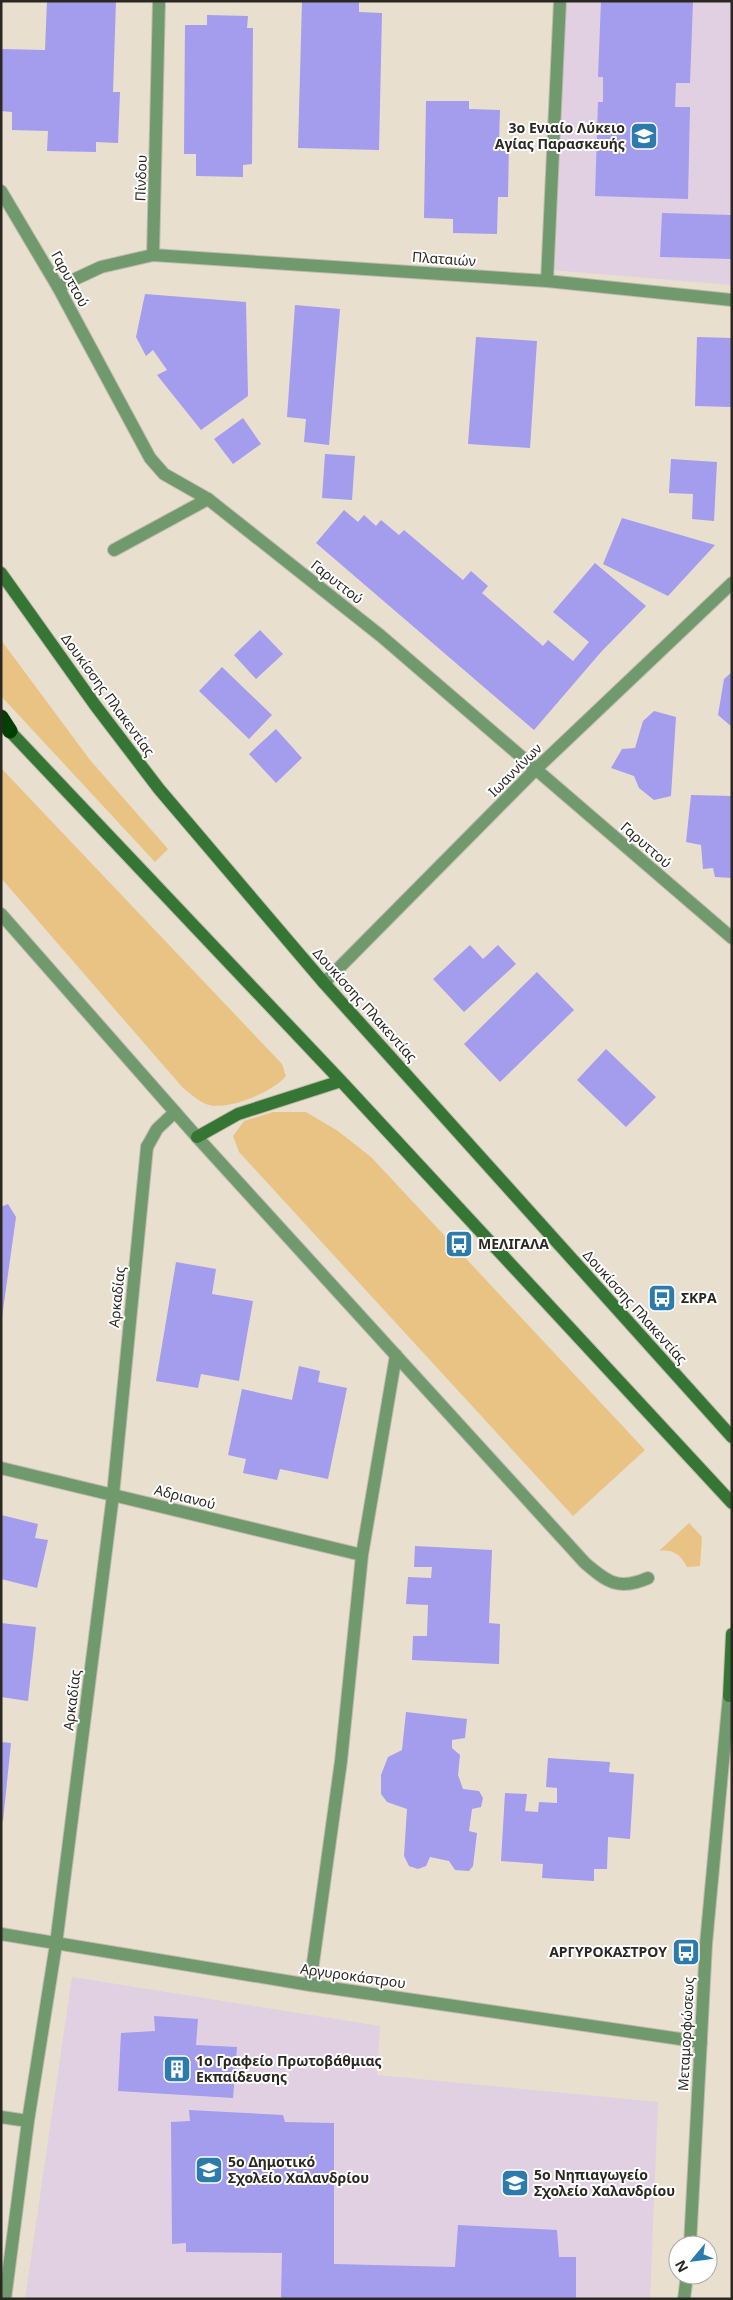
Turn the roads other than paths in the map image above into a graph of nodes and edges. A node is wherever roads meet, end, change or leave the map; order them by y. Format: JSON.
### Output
{"nodes":[{"id":1,"x":158,"y":1,"type":"edge"},
{"id":2,"x":560,"y":1,"type":"edge"},
{"id":3,"x":1,"y":191,"type":"edge"},
{"id":4,"x":154,"y":255,"type":"junction"},
{"id":5,"x":547,"y":281,"type":"junction"},
{"id":6,"x":58,"y":287,"type":"junction"},
{"id":7,"x":732,"y":300,"type":"edge"},
{"id":8,"x":208,"y":499,"type":"junction"},
{"id":9,"x":114,"y":550,"type":"dead end"},
{"id":10,"x":1,"y":573,"type":"edge"},
{"id":11,"x":732,"y":583,"type":"edge"},
{"id":12,"x":1,"y":717,"type":"edge"},
{"id":13,"x":6,"y":726,"type":"edge"},
{"id":14,"x":536,"y":769,"type":"junction"},
{"id":15,"x":1,"y":914,"type":"edge"},
{"id":16,"x":732,"y":938,"type":"edge"},
{"id":17,"x":324,"y":983,"type":"junction"},
{"id":18,"x":341,"y":1081,"type":"junction"},
{"id":19,"x":175,"y":1112,"type":"junction"},
{"id":20,"x":197,"y":1137,"type":"junction"},
{"id":21,"x":396,"y":1355,"type":"junction"},
{"id":22,"x":732,"y":1437,"type":"edge"},
{"id":23,"x":1,"y":1468,"type":"edge"},
{"id":24,"x":113,"y":1495,"type":"junction"},
{"id":25,"x":732,"y":1503,"type":"edge"},
{"id":26,"x":732,"y":1512,"type":"edge"},
{"id":27,"x":362,"y":1555,"type":"junction"},
{"id":28,"x":648,"y":1578,"type":"dead end"},
{"id":29,"x":732,"y":1634,"type":"edge"},
{"id":30,"x":730,"y":1691,"type":"edge"},
{"id":31,"x":732,"y":1748,"type":"edge"},
{"id":32,"x":723,"y":1765,"type":"junction"},
{"id":33,"x":1,"y":1934,"type":"edge"},
{"id":34,"x":56,"y":1944,"type":"junction"},
{"id":35,"x":310,"y":1985,"type":"junction"},
{"id":36,"x":701,"y":2042,"type":"junction"},
{"id":37,"x":1,"y":2117,"type":"edge"},
{"id":38,"x":28,"y":2121,"type":"junction"},
{"id":39,"x":691,"y":2235,"type":"edge"},
{"id":40,"x":686,"y":2285,"type":"edge"},
{"id":41,"x":5,"y":2299,"type":"edge"},
{"id":42,"x":684,"y":2299,"type":"edge"}],
"edges":[{"from":1,"to":4,"type":"street","name":"Πίνδου"},
{"from":2,"to":5,"type":"street"},
{"from":3,"to":6,"type":"street","name":"Γαρυττού"},
{"from":4,"to":5,"type":"street","name":"Πλαταιών"},
{"from":4,"to":6,"type":"street"},
{"from":5,"to":7,"type":"street","name":"Πλαταιών"},
{"from":6,"to":8,"type":"street","name":"Γαρυττού"},
{"from":8,"to":9,"type":"street"},
{"from":8,"to":14,"type":"street","name":"Γαρυττού"},
{"from":10,"to":17,"type":"main road","name":"Δουκίσσης Πλακεντίας"},
{"from":11,"to":14,"type":"street","name":"Ιωαννίνων"},
{"from":12,"to":13,"type":"highway"},
{"from":13,"to":18,"type":"main road"},
{"from":14,"to":16,"type":"street","name":"Γαρυττού"},
{"from":14,"to":17,"type":"street","name":"Ιωαννίνων"},
{"from":15,"to":19,"type":"street"},
{"from":17,"to":22,"type":"main road","name":"Δουκίσσης Πλακεντίας"},
{"from":18,"to":20,"type":"main road"},
{"from":18,"to":25,"type":"main road"},
{"from":19,"to":20,"type":"street"},
{"from":19,"to":24,"type":"street","name":"Αρκαδίας"},
{"from":20,"to":21,"type":"street"},
{"from":21,"to":27,"type":"street"},
{"from":21,"to":28,"type":"street"},
{"from":23,"to":24,"type":"street","name":"Αδριανού"},
{"from":24,"to":27,"type":"street","name":"Αδριανού"},
{"from":24,"to":34,"type":"street","name":"Αρκαδίας"},
{"from":25,"to":26,"type":"main road"},
{"from":27,"to":35,"type":"street"},
{"from":29,"to":30,"type":"main road"},
{"from":30,"to":32,"type":"street","name":"Μεταμορφώσεως"},
{"from":31,"to":32,"type":"street","name":"Μεταμορφώσεως"},
{"from":32,"to":36,"type":"street","name":"Μεταμορφώσεως"},
{"from":33,"to":34,"type":"street","name":"Αργυροκάστρου"},
{"from":34,"to":35,"type":"street","name":"Αργυροκάστρου"},
{"from":34,"to":38,"type":"street","name":"Αρκαδίας"},
{"from":35,"to":36,"type":"street","name":"Αργυροκάστρου"},
{"from":36,"to":39,"type":"street","name":"Μεταμορφώσεως"},
{"from":37,"to":38,"type":"street"},
{"from":38,"to":41,"type":"street","name":"Αρκαδίας"},
{"from":40,"to":42,"type":"street"}]}
